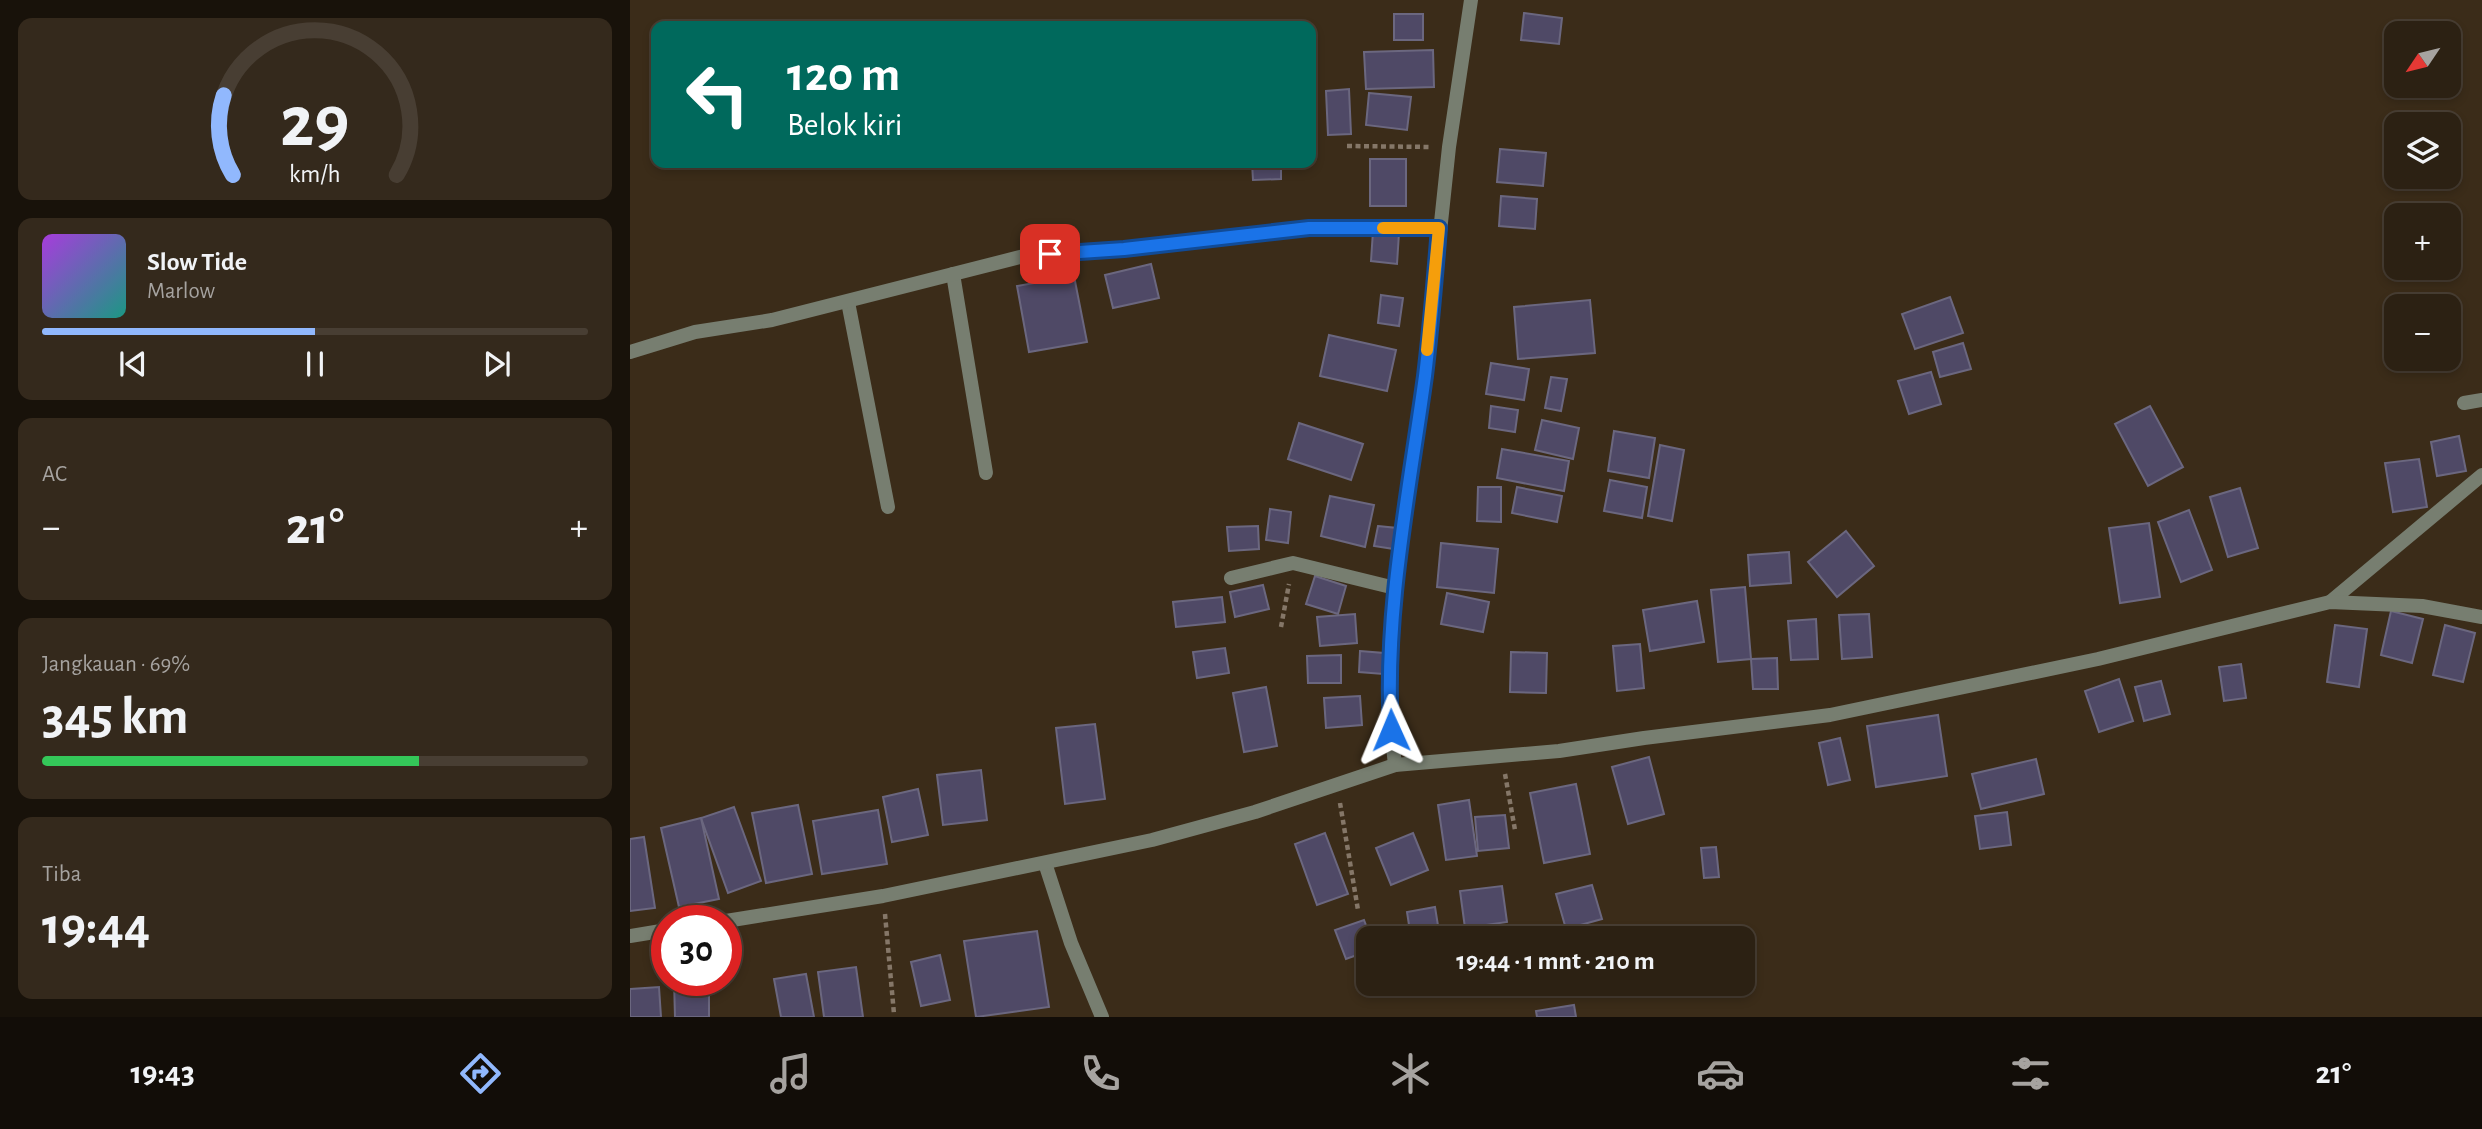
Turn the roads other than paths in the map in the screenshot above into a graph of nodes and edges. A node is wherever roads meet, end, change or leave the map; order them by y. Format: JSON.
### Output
{"nodes":[{"id":1,"x":1471,"y":0,"type":"edge"},
{"id":2,"x":1439,"y":228,"type":"junction"},
{"id":3,"x":953,"y":274,"type":"junction"},
{"id":4,"x":848,"y":302,"type":"junction"},
{"id":5,"x":630,"y":352,"type":"edge"},
{"id":6,"x":2482,"y":400,"type":"edge"},
{"id":7,"x":2464,"y":403,"type":"dead end"},
{"id":8,"x":986,"y":473,"type":"dead end"},
{"id":9,"x":2482,"y":474,"type":"edge"},
{"id":10,"x":888,"y":508,"type":"dead end"},
{"id":11,"x":1231,"y":578,"type":"dead end"},
{"id":12,"x":1395,"y":587,"type":"junction"},
{"id":13,"x":2330,"y":602,"type":"junction"},
{"id":14,"x":2482,"y":617,"type":"edge"},
{"id":15,"x":1395,"y":765,"type":"junction"},
{"id":16,"x":1045,"y":863,"type":"junction"},
{"id":17,"x":742,"y":918,"type":"edge"},
{"id":18,"x":651,"y":933,"type":"edge"},
{"id":19,"x":630,"y":936,"type":"edge"},
{"id":20,"x":1102,"y":1017,"type":"edge"}],
"edges":[{"from":1,"to":2,"type":"street"},
{"from":2,"to":3,"type":"street"},
{"from":2,"to":12,"type":"street"},
{"from":3,"to":4,"type":"street"},
{"from":3,"to":8,"type":"street"},
{"from":4,"to":5,"type":"street"},
{"from":4,"to":10,"type":"street"},
{"from":6,"to":7,"type":"street"},
{"from":9,"to":13,"type":"street"},
{"from":11,"to":12,"type":"street"},
{"from":12,"to":15,"type":"street"},
{"from":13,"to":14,"type":"street"},
{"from":13,"to":15,"type":"street"},
{"from":15,"to":16,"type":"street"},
{"from":16,"to":17,"type":"street"},
{"from":16,"to":20,"type":"street"},
{"from":18,"to":19,"type":"street"}]}
